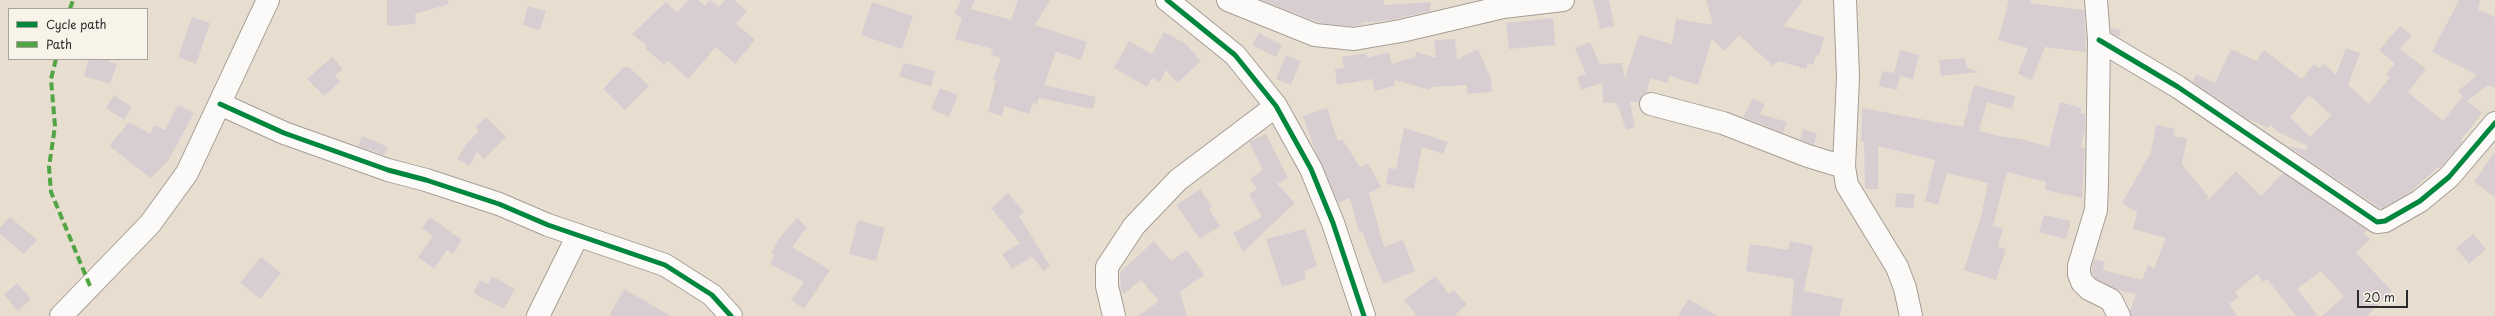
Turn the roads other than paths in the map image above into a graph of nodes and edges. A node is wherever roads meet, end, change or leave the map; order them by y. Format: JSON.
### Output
{"nodes":[{"id":1,"x":268,"y":0,"type":"edge"},
{"id":2,"x":1167,"y":0,"type":"edge"},
{"id":3,"x":1228,"y":0,"type":"edge"},
{"id":4,"x":1563,"y":0,"type":"edge"},
{"id":5,"x":1845,"y":0,"type":"edge"},
{"id":6,"x":2096,"y":0,"type":"edge"},
{"id":7,"x":2099,"y":40,"type":"junction"},
{"id":8,"x":220,"y":104,"type":"junction"},
{"id":9,"x":1651,"y":104,"type":"dead end"},
{"id":10,"x":1276,"y":106,"type":"junction"},
{"id":11,"x":2495,"y":123,"type":"edge"},
{"id":12,"x":1844,"y":167,"type":"junction"},
{"id":13,"x":578,"y":235,"type":"junction"},
{"id":14,"x":61,"y":316,"type":"edge"},
{"id":15,"x":538,"y":316,"type":"edge"},
{"id":16,"x":730,"y":316,"type":"edge"},
{"id":17,"x":1114,"y":316,"type":"edge"},
{"id":18,"x":1364,"y":316,"type":"edge"},
{"id":19,"x":1911,"y":316,"type":"edge"},
{"id":20,"x":2119,"y":316,"type":"edge"}],
"edges":[{"from":1,"to":8,"type":"street"},
{"from":2,"to":10,"type":"street"},
{"from":3,"to":4,"type":"street"},
{"from":5,"to":12,"type":"street"},
{"from":6,"to":7,"type":"street"},
{"from":7,"to":11,"type":"street"},
{"from":7,"to":20,"type":"street"},
{"from":8,"to":13,"type":"street"},
{"from":8,"to":14,"type":"street"},
{"from":9,"to":12,"type":"street"},
{"from":10,"to":17,"type":"street"},
{"from":10,"to":18,"type":"street"},
{"from":12,"to":19,"type":"street"},
{"from":13,"to":15,"type":"street"},
{"from":13,"to":16,"type":"street"}]}
